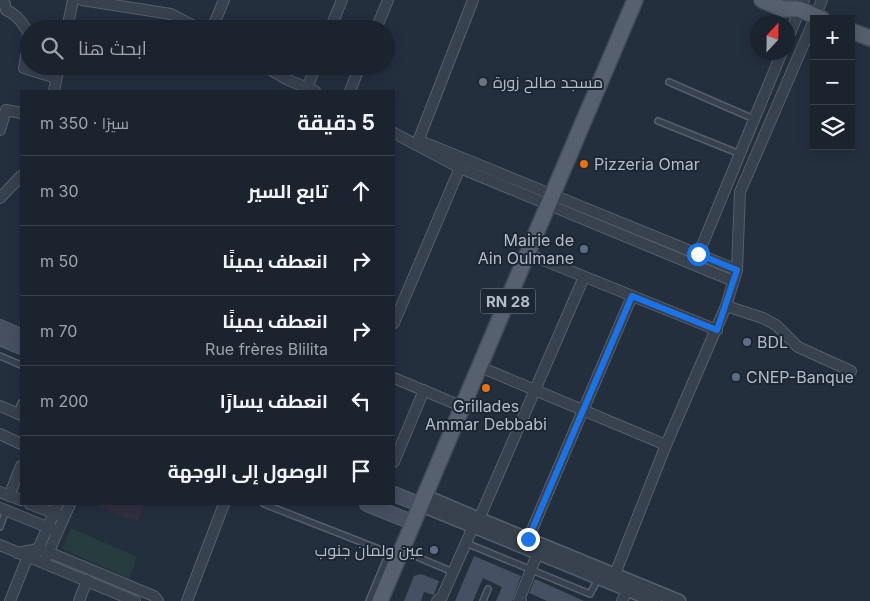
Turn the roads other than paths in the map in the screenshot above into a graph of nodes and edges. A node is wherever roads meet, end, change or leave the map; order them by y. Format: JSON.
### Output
{"nodes":[{"id":1,"x":73,"y":0,"type":"edge"},
{"id":2,"x":82,"y":0,"type":"edge"},
{"id":3,"x":224,"y":0,"type":"edge"},
{"id":4,"x":342,"y":0,"type":"edge"},
{"id":5,"x":388,"y":0,"type":"edge"},
{"id":6,"x":473,"y":0,"type":"edge"},
{"id":7,"x":635,"y":0,"type":"edge"},
{"id":8,"x":762,"y":0,"type":"edge"},
{"id":9,"x":822,"y":0,"type":"edge"},
{"id":10,"x":0,"y":3,"type":"edge"},
{"id":11,"x":119,"y":3,"type":"edge"},
{"id":12,"x":798,"y":3,"type":"edge"},
{"id":13,"x":813,"y":15,"type":"edge"},
{"id":14,"x":818,"y":15,"type":"edge"},
{"id":15,"x":20,"y":20,"type":"edge"},
{"id":16,"x":69,"y":20,"type":"edge"},
{"id":17,"x":183,"y":20,"type":"edge"},
{"id":18,"x":216,"y":20,"type":"edge"},
{"id":19,"x":334,"y":20,"type":"edge"},
{"id":20,"x":380,"y":20,"type":"edge"},
{"id":21,"x":855,"y":32,"type":"edge"},
{"id":22,"x":810,"y":34,"type":"edge"},
{"id":23,"x":870,"y":38,"type":"edge"},
{"id":24,"x":779,"y":60,"type":"edge"},
{"id":25,"x":46,"y":75,"type":"edge"},
{"id":26,"x":57,"y":75,"type":"edge"},
{"id":27,"x":279,"y":75,"type":"edge"},
{"id":28,"x":314,"y":75,"type":"edge"},
{"id":29,"x":356,"y":75,"type":"edge"},
{"id":30,"x":56,"y":78,"type":"junction"},
{"id":31,"x":669,"y":82,"type":"dead end"},
{"id":32,"x":54,"y":90,"type":"edge"},
{"id":33,"x":311,"y":90,"type":"edge"},
{"id":34,"x":350,"y":90,"type":"edge"},
{"id":35,"x":20,"y":113,"type":"edge"},
{"id":36,"x":754,"y":119,"type":"junction"},
{"id":37,"x":658,"y":120,"type":"dead end"},
{"id":38,"x":0,"y":130,"type":"edge"},
{"id":39,"x":395,"y":132,"type":"edge"},
{"id":40,"x":418,"y":143,"type":"junction"},
{"id":41,"x":740,"y":154,"type":"junction"},
{"id":42,"x":464,"y":158,"type":"junction"},
{"id":43,"x":460,"y":168,"type":"junction"},
{"id":44,"x":20,"y":177,"type":"edge"},
{"id":45,"x":0,"y":198,"type":"edge"},
{"id":46,"x":551,"y":200,"type":"junction"},
{"id":47,"x":528,"y":254,"type":"junction"},
{"id":48,"x":698,"y":254,"type":"junction"},
{"id":49,"x":694,"y":265,"type":"junction"},
{"id":50,"x":737,"y":270,"type":"junction"},
{"id":51,"x":584,"y":277,"type":"junction"},
{"id":52,"x":734,"y":281,"type":"junction"},
{"id":53,"x":632,"y":296,"type":"junction"},
{"id":54,"x":726,"y":306,"type":"junction"},
{"id":55,"x":395,"y":321,"type":"edge"},
{"id":56,"x":0,"y":327,"type":"edge"},
{"id":57,"x":717,"y":330,"type":"junction"},
{"id":58,"x":20,"y":336,"type":"edge"},
{"id":59,"x":0,"y":338,"type":"edge"},
{"id":60,"x":20,"y":347,"type":"edge"},
{"id":61,"x":0,"y":356,"type":"edge"},
{"id":62,"x":20,"y":365,"type":"edge"},
{"id":63,"x":480,"y":367,"type":"junction"},
{"id":64,"x":851,"y":371,"type":"dead end"},
{"id":65,"x":395,"y":378,"type":"edge"},
{"id":66,"x":424,"y":390,"type":"junction"},
{"id":67,"x":536,"y":390,"type":"junction"},
{"id":68,"x":0,"y":406,"type":"edge"},
{"id":69,"x":463,"y":407,"type":"junction"},
{"id":70,"x":584,"y":410,"type":"junction"},
{"id":71,"x":19,"y":414,"type":"edge"},
{"id":72,"x":0,"y":434,"type":"edge"},
{"id":73,"x":20,"y":444,"type":"edge"},
{"id":74,"x":666,"y":446,"type":"junction"},
{"id":75,"x":395,"y":460,"type":"edge"},
{"id":76,"x":20,"y":468,"type":"edge"},
{"id":77,"x":5,"y":494,"type":"edge"},
{"id":78,"x":395,"y":494,"type":"edge"},
{"id":79,"x":20,"y":500,"type":"edge"},
{"id":80,"x":423,"y":501,"type":"junction"},
{"id":81,"x":38,"y":505,"type":"edge"},
{"id":82,"x":70,"y":505,"type":"edge"},
{"id":83,"x":224,"y":505,"type":"edge"},
{"id":84,"x":267,"y":505,"type":"edge"},
{"id":85,"x":369,"y":505,"type":"edge"},
{"id":86,"x":56,"y":508,"type":"edge"},
{"id":87,"x":3,"y":509,"type":"edge"},
{"id":88,"x":64,"y":517,"type":"junction"},
{"id":89,"x":414,"y":523,"type":"junction"},
{"id":90,"x":476,"y":523,"type":"junction"},
{"id":91,"x":0,"y":527,"type":"edge"},
{"id":92,"x":47,"y":527,"type":"junction"},
{"id":93,"x":57,"y":531,"type":"junction"},
{"id":94,"x":466,"y":543,"type":"junction"},
{"id":95,"x":526,"y":544,"type":"junction"},
{"id":96,"x":0,"y":546,"type":"edge"},
{"id":97,"x":540,"y":549,"type":"junction"},
{"id":98,"x":397,"y":554,"type":"junction"},
{"id":99,"x":34,"y":555,"type":"junction"},
{"id":100,"x":532,"y":570,"type":"junction"},
{"id":101,"x":453,"y":572,"type":"junction"},
{"id":102,"x":615,"y":574,"type":"junction"},
{"id":103,"x":598,"y":578,"type":"junction"},
{"id":104,"x":87,"y":580,"type":"junction"},
{"id":105,"x":488,"y":589,"type":"dead end"},
{"id":106,"x":110,"y":590,"type":"junction"},
{"id":107,"x":627,"y":591,"type":"edge"},
{"id":108,"x":10,"y":601,"type":"edge"},
{"id":109,"x":79,"y":601,"type":"edge"},
{"id":110,"x":106,"y":601,"type":"edge"},
{"id":111,"x":135,"y":601,"type":"edge"},
{"id":112,"x":158,"y":601,"type":"edge"},
{"id":113,"x":187,"y":601,"type":"edge"},
{"id":114,"x":369,"y":601,"type":"edge"},
{"id":115,"x":380,"y":601,"type":"edge"},
{"id":116,"x":437,"y":601,"type":"edge"},
{"id":117,"x":483,"y":601,"type":"edge"},
{"id":118,"x":519,"y":601,"type":"edge"},
{"id":119,"x":655,"y":601,"type":"edge"},
{"id":120,"x":679,"y":601,"type":"edge"}],
"edges":[{"from":1,"to":16,"type":"street"},
{"from":2,"to":11,"type":"street"},
{"from":3,"to":18,"type":"street"},
{"from":4,"to":19,"type":"street"},
{"from":5,"to":20,"type":"street"},
{"from":6,"to":40,"type":"street"},
{"from":7,"to":46,"type":"main road","number":"RN 28"},
{"from":8,"to":12,"type":"main road"},
{"from":9,"to":14,"type":"street"},
{"from":10,"to":15,"type":"street"},
{"from":11,"to":17,"type":"street"},
{"from":12,"to":13,"type":"main road"},
{"from":21,"to":23,"type":"main road"},
{"from":22,"to":50,"type":"street"},
{"from":24,"to":36,"type":"street"},
{"from":25,"to":30,"type":"street"},
{"from":26,"to":30,"type":"street"},
{"from":27,"to":33,"type":"street"},
{"from":28,"to":33,"type":"street"},
{"from":29,"to":34,"type":"street"},
{"from":30,"to":32,"type":"street"},
{"from":31,"to":36,"type":"lane"},
{"from":35,"to":38,"type":"street"},
{"from":36,"to":41,"type":"street"},
{"from":37,"to":41,"type":"lane"},
{"from":39,"to":40,"type":"street"},
{"from":40,"to":42,"type":"street"},
{"from":40,"to":43,"type":"street"},
{"from":41,"to":48,"type":"street"},
{"from":42,"to":43,"type":"street"},
{"from":42,"to":46,"type":"street"},
{"from":43,"to":46,"type":"street"},
{"from":43,"to":55,"type":"street"},
{"from":44,"to":45,"type":"street"},
{"from":46,"to":47,"type":"main road","number":"RN 28"},
{"from":46,"to":48,"type":"street"},
{"from":46,"to":49,"type":"street"},
{"from":47,"to":51,"type":"street"},
{"from":47,"to":63,"type":"main road","number":"RN 28"},
{"from":48,"to":49,"type":"street"},
{"from":48,"to":50,"type":"street"},
{"from":49,"to":52,"type":"street"},
{"from":50,"to":52,"type":"street"},
{"from":51,"to":53,"type":"street"},
{"from":51,"to":67,"type":"street"},
{"from":52,"to":54,"type":"street"},
{"from":53,"to":57,"type":"street"},
{"from":53,"to":70,"type":"street"},
{"from":54,"to":57,"type":"street"},
{"from":54,"to":64,"type":"street"},
{"from":56,"to":58,"type":"main road"},
{"from":57,"to":74,"type":"street"},
{"from":59,"to":60,"type":"main road"},
{"from":61,"to":62,"type":"lane"},
{"from":63,"to":67,"type":"street"},
{"from":63,"to":69,"type":"main road","number":"RN 28"},
{"from":65,"to":66,"type":"street"},
{"from":66,"to":69,"type":"street"},
{"from":66,"to":75,"type":"street"},
{"from":67,"to":70,"type":"street"},
{"from":67,"to":90,"type":"street"},
{"from":68,"to":71,"type":"street"},
{"from":69,"to":80,"type":"main road","number":"RN 28"},
{"from":70,"to":74,"type":"street"},
{"from":70,"to":95,"type":"street"},
{"from":72,"to":73,"type":"street"},
{"from":74,"to":102,"type":"street"},
{"from":76,"to":77,"type":"street"},
{"from":77,"to":79,"type":"street"},
{"from":78,"to":80,"type":"main road"},
{"from":80,"to":89,"type":"main road","number":"RN 28"},
{"from":80,"to":90,"type":"street"},
{"from":81,"to":86,"type":"street"},
{"from":82,"to":88,"type":"street"},
{"from":83,"to":113,"type":"street"},
{"from":84,"to":98,"type":"lane"},
{"from":85,"to":89,"type":"main road"},
{"from":86,"to":88,"type":"street"},
{"from":86,"to":92,"type":"street"},
{"from":87,"to":91,"type":"lane"},
{"from":87,"to":92,"type":"street"},
{"from":88,"to":93,"type":"street"},
{"from":89,"to":98,"type":"main road","number":"RN 28"},
{"from":90,"to":94,"type":"street"},
{"from":90,"to":95,"type":"street"},
{"from":92,"to":93,"type":"street"},
{"from":92,"to":99,"type":"street"},
{"from":93,"to":99,"type":"street"},
{"from":94,"to":100,"type":"lane"},
{"from":94,"to":101,"type":"street"},
{"from":95,"to":97,"type":"street"},
{"from":96,"to":99,"type":"street"},
{"from":97,"to":100,"type":"street"},
{"from":97,"to":102,"type":"street"},
{"from":97,"to":103,"type":"street"},
{"from":98,"to":101,"type":"lane"},
{"from":98,"to":114,"type":"lane"},
{"from":98,"to":115,"type":"main road","number":"RN 28"},
{"from":99,"to":104,"type":"street"},
{"from":99,"to":108,"type":"street"},
{"from":99,"to":112,"type":"street"},
{"from":100,"to":103,"type":"lane"},
{"from":100,"to":118,"type":"street"},
{"from":101,"to":116,"type":"street"},
{"from":102,"to":107,"type":"street"},
{"from":103,"to":107,"type":"street"},
{"from":104,"to":106,"type":"street"},
{"from":104,"to":109,"type":"street"},
{"from":105,"to":117,"type":"lane"},
{"from":106,"to":110,"type":"street"},
{"from":106,"to":111,"type":"street"},
{"from":107,"to":119,"type":"street"},
{"from":107,"to":120,"type":"street"}]}
